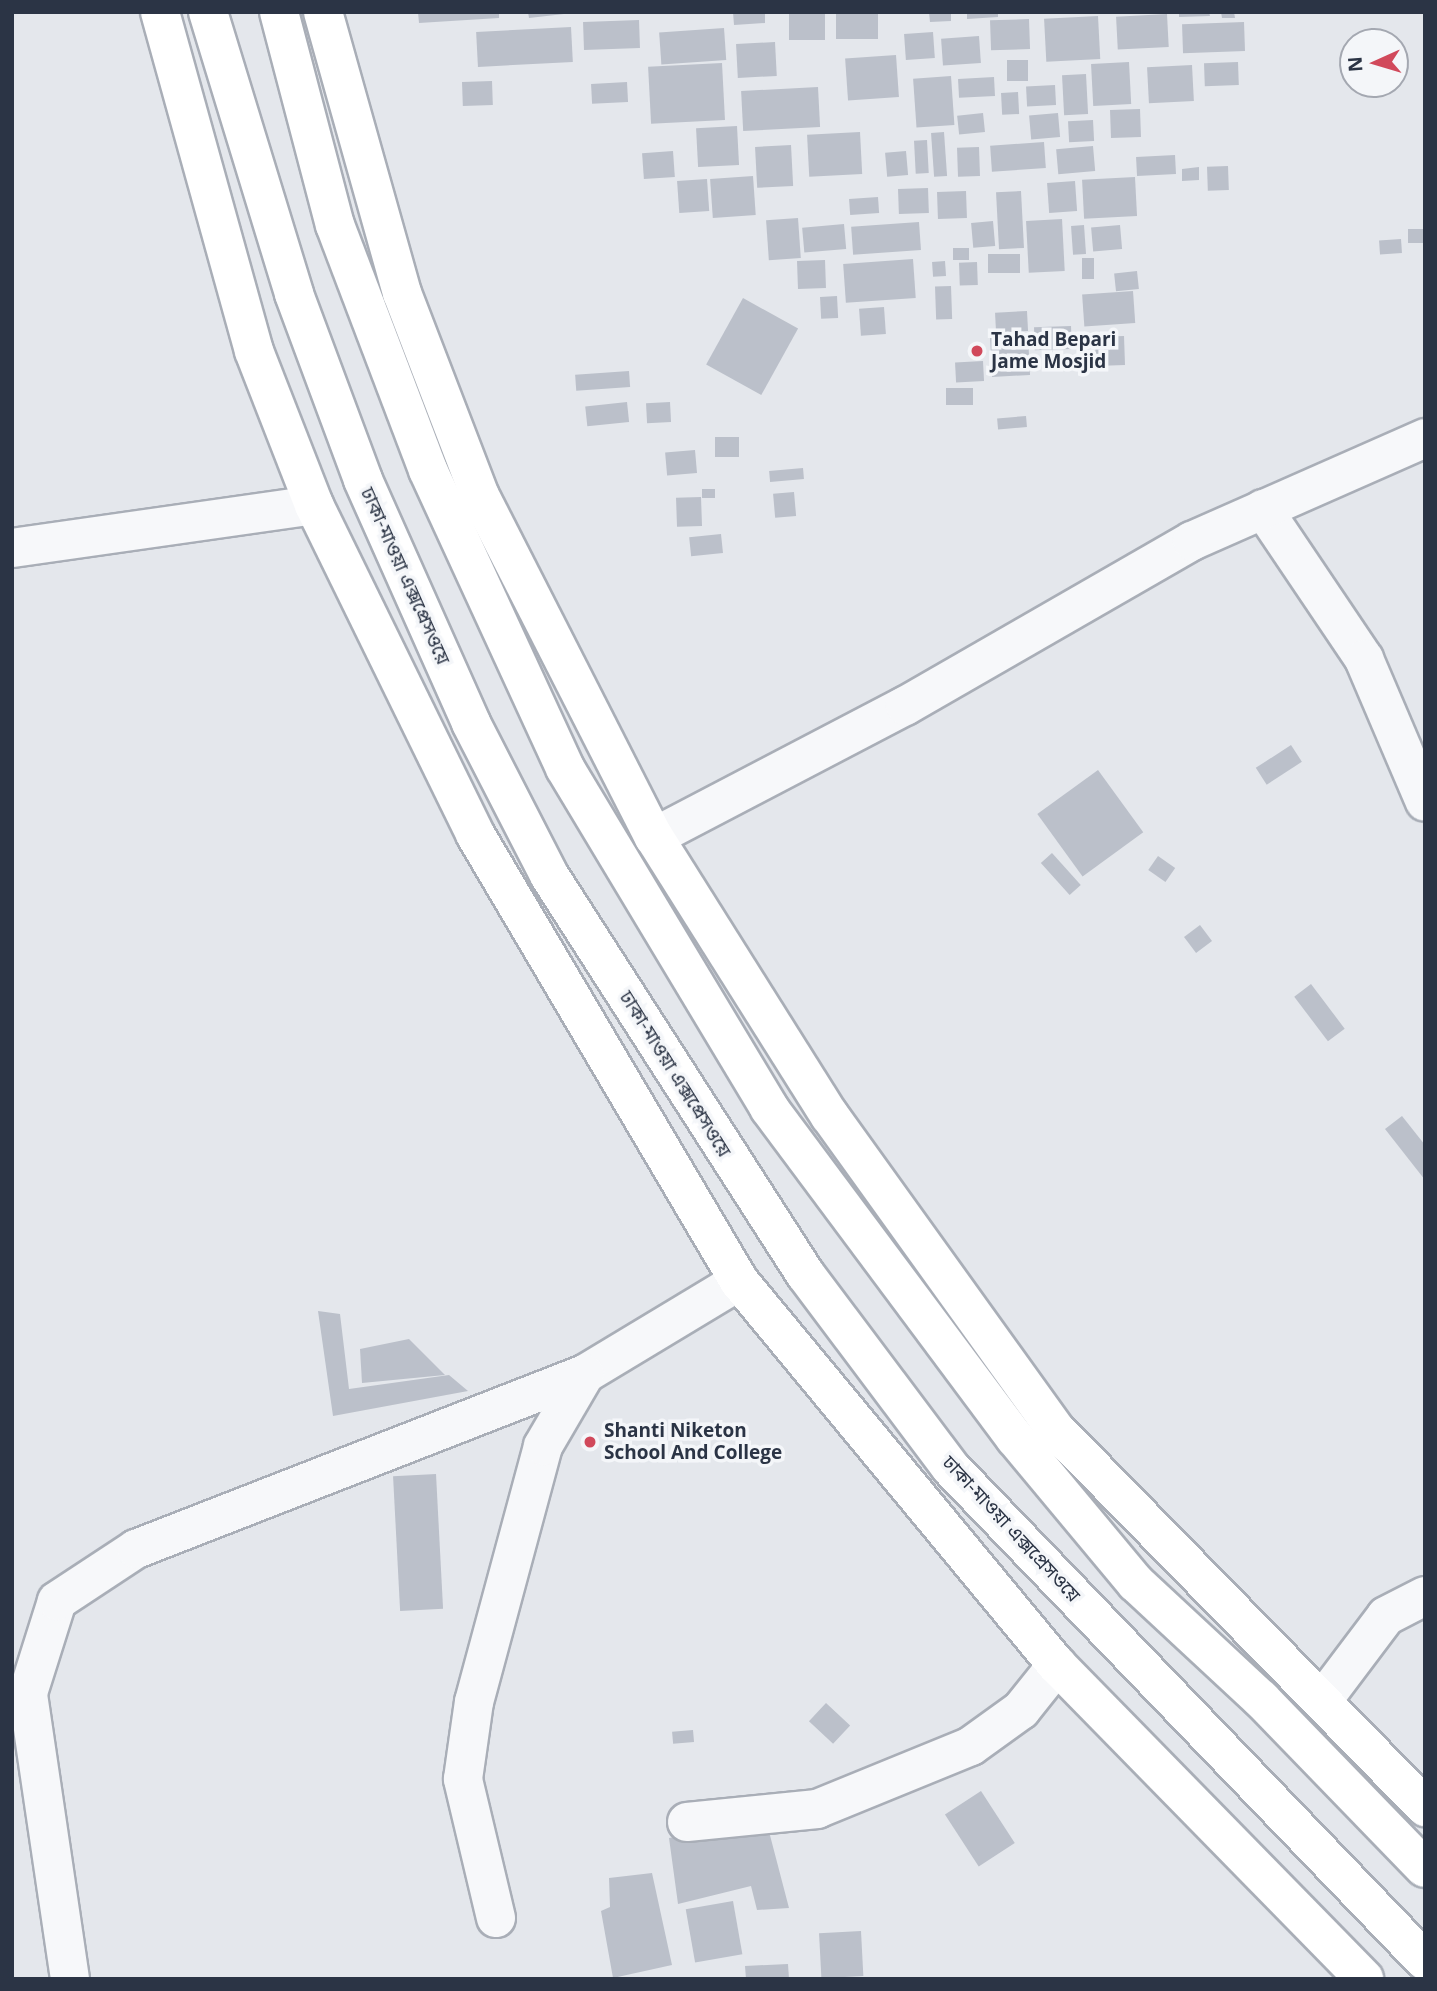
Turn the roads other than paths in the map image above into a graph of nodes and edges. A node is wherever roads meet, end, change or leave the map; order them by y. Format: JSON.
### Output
{"nodes":[{"id":1,"x":160,"y":12,"type":"edge"},
{"id":2,"x":208,"y":12,"type":"edge"},
{"id":3,"x":279,"y":12,"type":"edge"},
{"id":4,"x":323,"y":12,"type":"edge"},
{"id":5,"x":1425,"y":438,"type":"edge"},
{"id":6,"x":314,"y":505,"type":"junction"},
{"id":7,"x":1263,"y":509,"type":"junction"},
{"id":8,"x":12,"y":548,"type":"edge"},
{"id":9,"x":1425,"y":802,"type":"edge"},
{"id":10,"x":654,"y":837,"type":"junction"},
{"id":11,"x":739,"y":1281,"type":"junction"},
{"id":12,"x":585,"y":1374,"type":"junction"},
{"id":13,"x":1425,"y":1596,"type":"edge"},
{"id":14,"x":1057,"y":1665,"type":"junction"},
{"id":15,"x":1322,"y":1701,"type":"junction"},
{"id":16,"x":1425,"y":1807,"type":"edge"},
{"id":17,"x":687,"y":1822,"type":"dead end"},
{"id":18,"x":1425,"y":1868,"type":"edge"},
{"id":19,"x":496,"y":1918,"type":"dead end"},
{"id":20,"x":1425,"y":1961,"type":"edge"},
{"id":21,"x":70,"y":1979,"type":"edge"},
{"id":22,"x":1364,"y":1979,"type":"edge"}],
"edges":[{"from":1,"to":6,"type":"main road"},
{"from":2,"to":20,"type":"main road","name":"ঢাকা-মাওয়া এক্সপ্রেসওয়ে"},
{"from":3,"to":18,"type":"main road"},
{"from":4,"to":10,"type":"main road"},
{"from":5,"to":7,"type":"street"},
{"from":6,"to":8,"type":"street"},
{"from":6,"to":11,"type":"main road"},
{"from":7,"to":9,"type":"street"},
{"from":7,"to":10,"type":"street"},
{"from":10,"to":15,"type":"main road"},
{"from":11,"to":12,"type":"street"},
{"from":11,"to":14,"type":"main road"},
{"from":12,"to":19,"type":"street"},
{"from":12,"to":21,"type":"street"},
{"from":13,"to":15,"type":"street"},
{"from":14,"to":17,"type":"street"},
{"from":14,"to":22,"type":"main road"},
{"from":15,"to":16,"type":"main road"}]}
